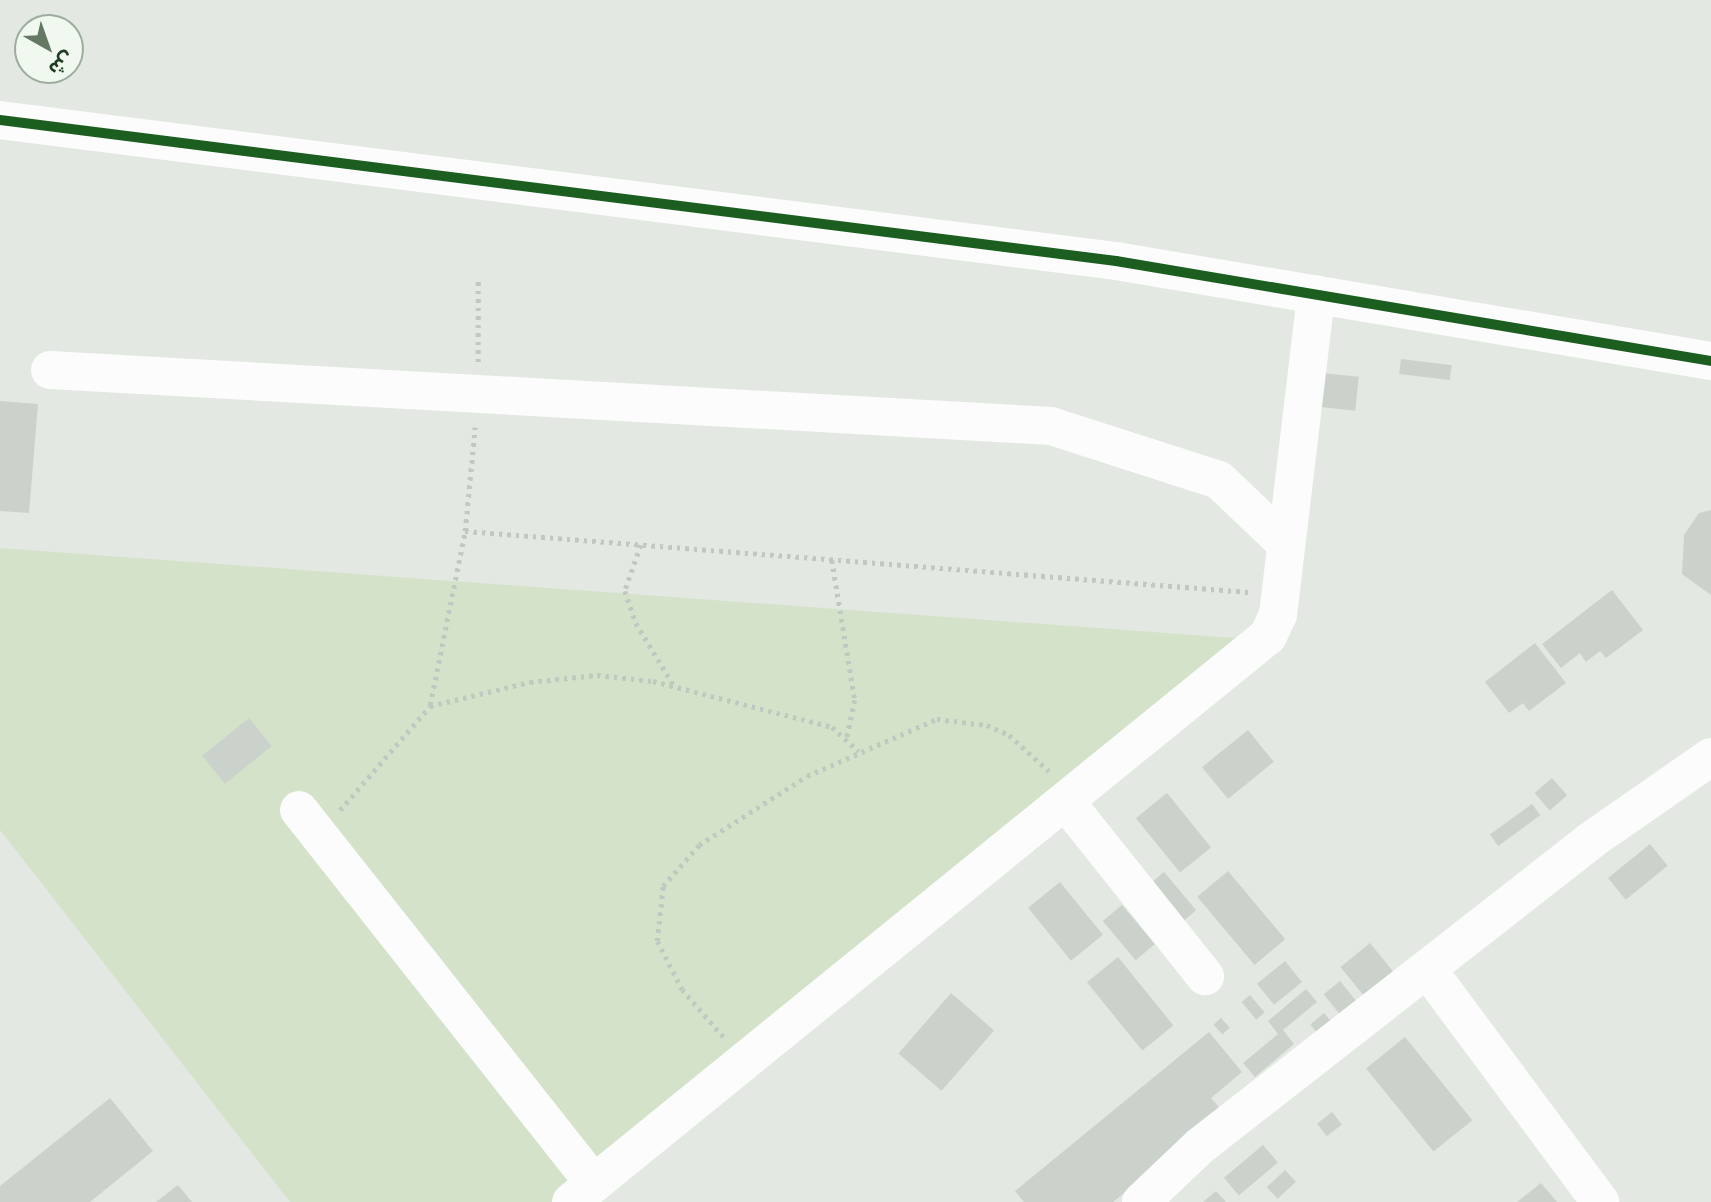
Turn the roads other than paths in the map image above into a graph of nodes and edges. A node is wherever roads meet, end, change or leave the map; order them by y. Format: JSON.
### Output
{"nodes":[{"id":1,"x":0,"y":120,"type":"edge"},
{"id":2,"x":1315,"y":294,"type":"junction"},
{"id":3,"x":1711,"y":361,"type":"edge"},
{"id":4,"x":50,"y":370,"type":"dead end"},
{"id":5,"x":1285,"y":544,"type":"junction"},
{"id":6,"x":1711,"y":757,"type":"edge"},
{"id":7,"x":1066,"y":802,"type":"junction"},
{"id":8,"x":309,"y":822,"type":"road end"},
{"id":9,"x":1428,"y":970,"type":"junction"},
{"id":10,"x":1205,"y":976,"type":"dead end"},
{"id":11,"x":582,"y":1193,"type":"edge"},
{"id":12,"x":1141,"y":1202,"type":"edge"},
{"id":13,"x":1600,"y":1202,"type":"edge"}],
"edges":[{"from":1,"to":2,"type":"street"},
{"from":2,"to":3,"type":"street"},
{"from":2,"to":5,"type":"street"},
{"from":4,"to":5,"type":"street"},
{"from":5,"to":7,"type":"street"},
{"from":6,"to":9,"type":"street"},
{"from":7,"to":10,"type":"street"},
{"from":7,"to":11,"type":"street"},
{"from":8,"to":11,"type":"street"},
{"from":9,"to":12,"type":"street"},
{"from":9,"to":13,"type":"street"}]}
